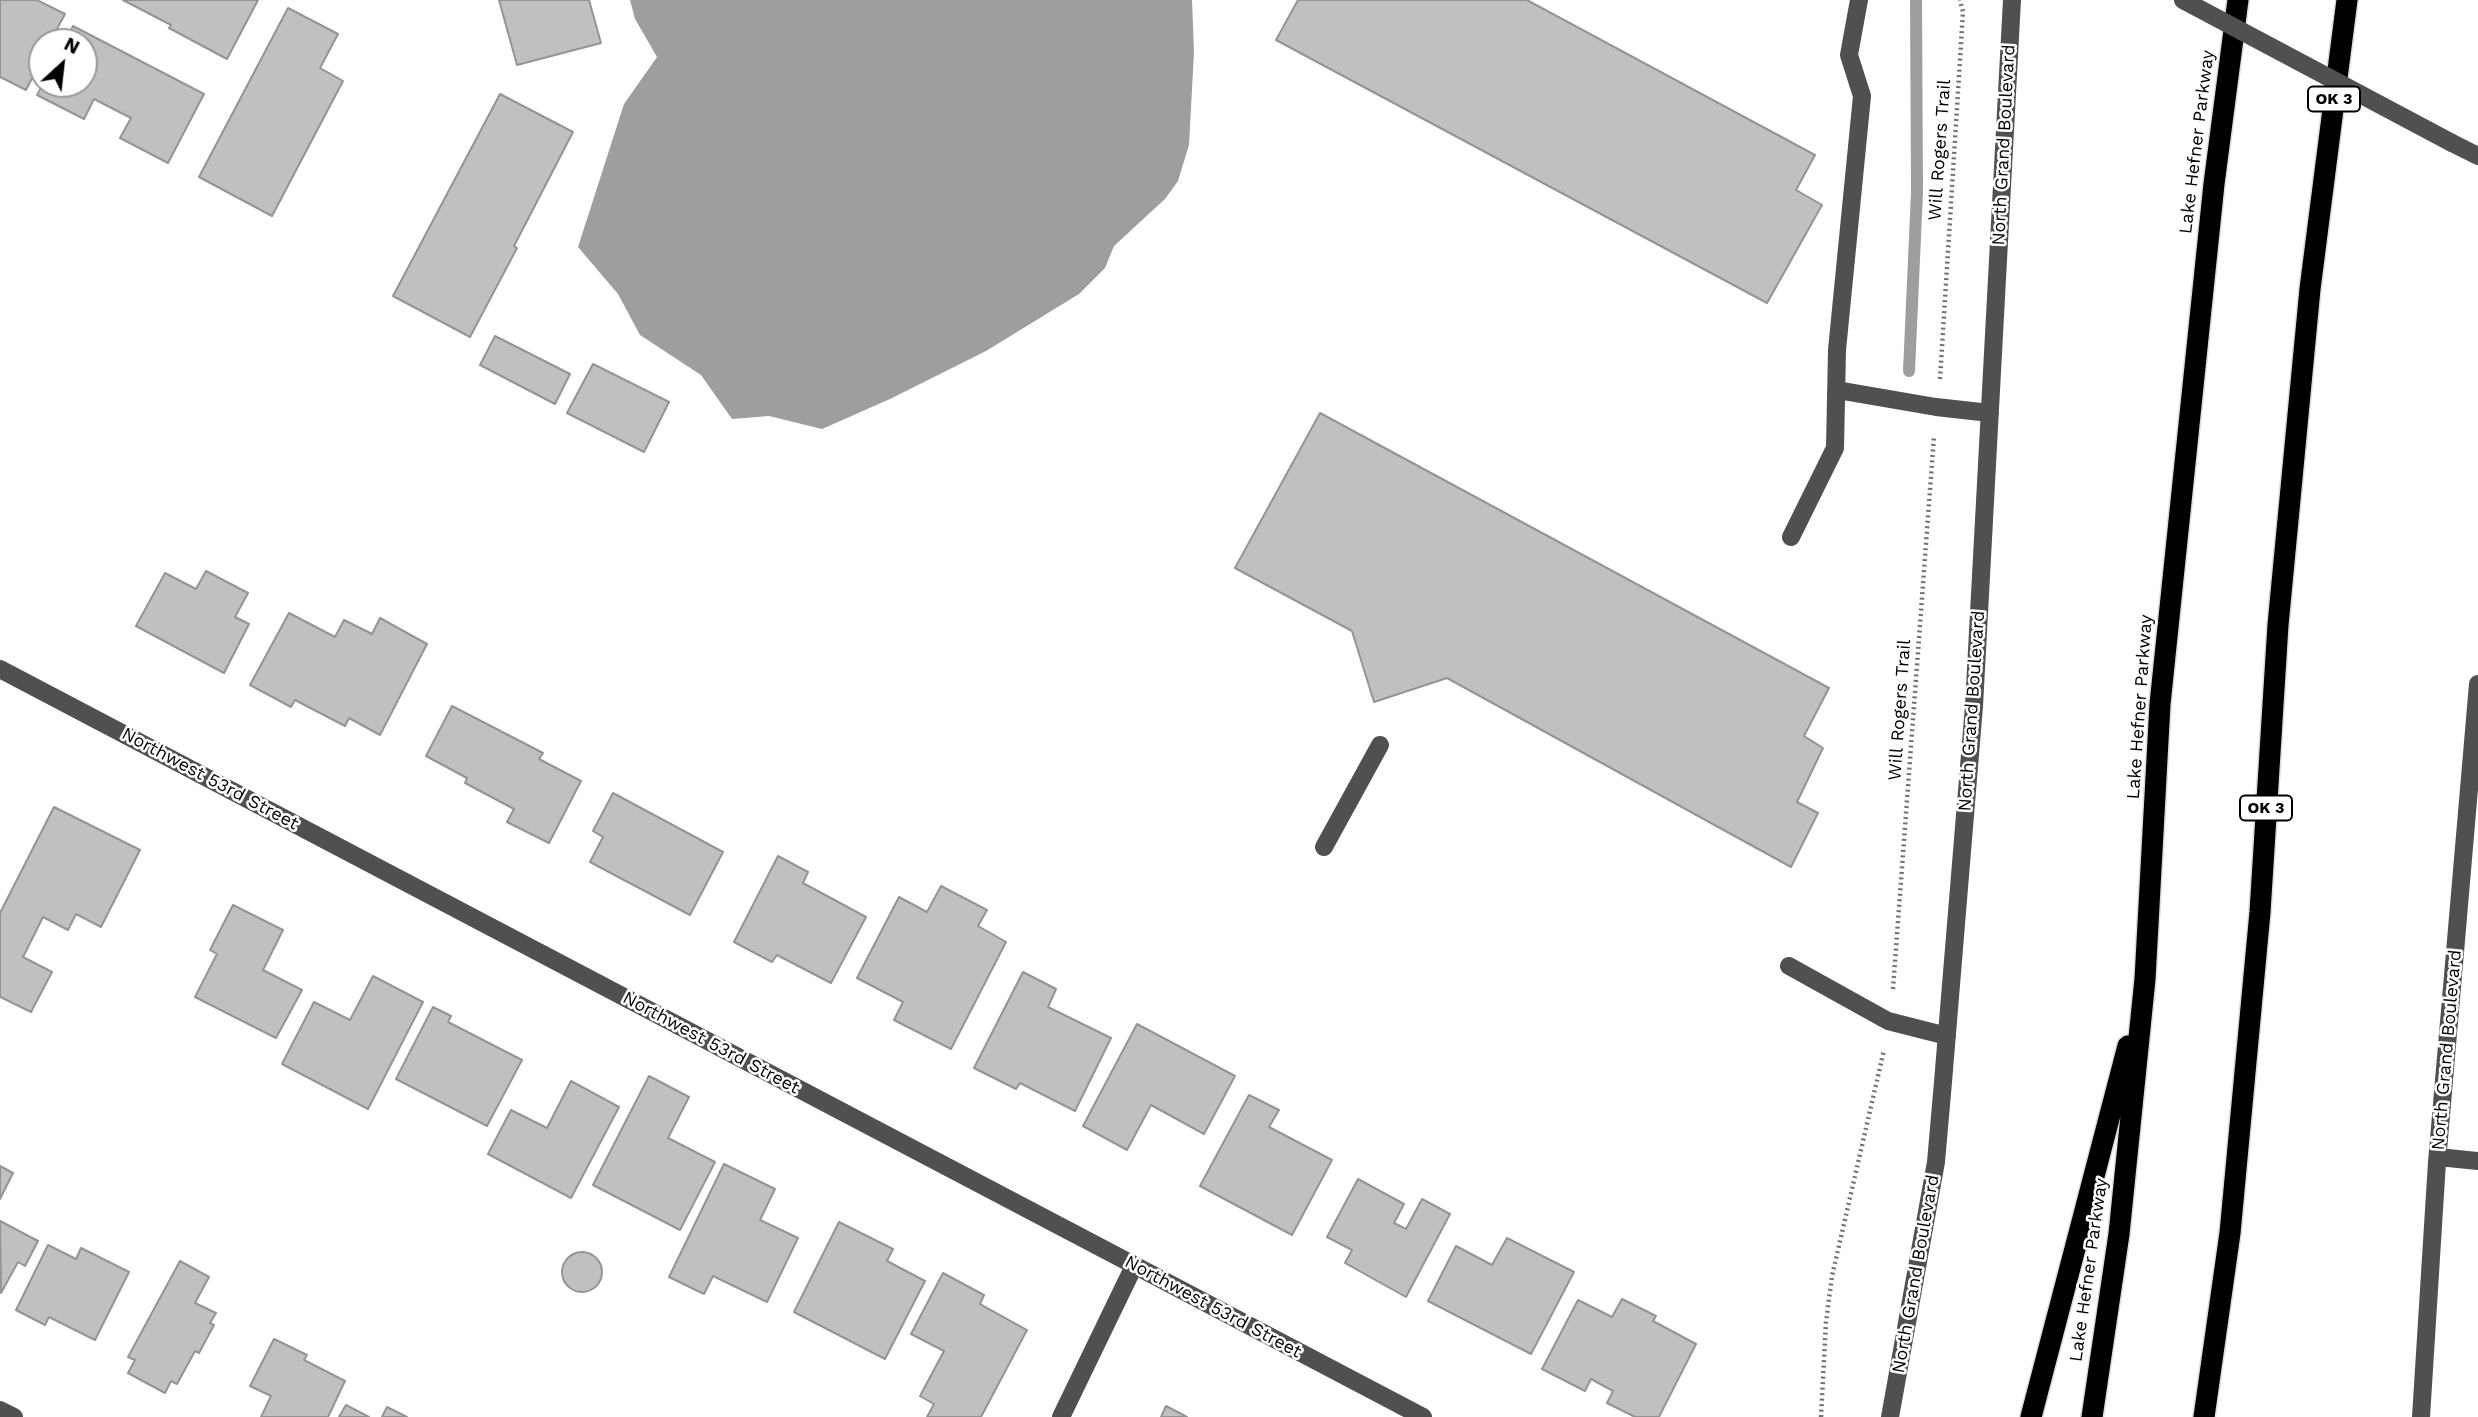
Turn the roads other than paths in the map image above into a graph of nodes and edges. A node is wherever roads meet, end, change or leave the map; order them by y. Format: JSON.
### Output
{"nodes":[{"id":1,"x":1859,"y":0,"type":"edge"},
{"id":2,"x":2012,"y":0,"type":"edge"},
{"id":3,"x":2183,"y":0,"type":"edge"},
{"id":4,"x":2238,"y":0,"type":"edge"},
{"id":5,"x":2347,"y":0,"type":"edge"},
{"id":6,"x":2478,"y":156,"type":"edge"},
{"id":7,"x":1837,"y":390,"type":"junction"},
{"id":8,"x":1990,"y":413,"type":"junction"},
{"id":9,"x":1791,"y":537,"type":"dead end"},
{"id":10,"x":0,"y":669,"type":"edge"},
{"id":11,"x":2478,"y":684,"type":"edge"},
{"id":12,"x":2477,"y":717,"type":"edge"},
{"id":13,"x":1380,"y":745,"type":"dead end"},
{"id":14,"x":1324,"y":848,"type":"dead end"},
{"id":15,"x":1789,"y":966,"type":"dead end"},
{"id":16,"x":2145,"y":979,"type":"junction"},
{"id":17,"x":1947,"y":1036,"type":"junction"},
{"id":18,"x":2438,"y":1157,"type":"junction"},
{"id":19,"x":2478,"y":1161,"type":"edge"},
{"id":20,"x":1134,"y":1266,"type":"junction"},
{"id":21,"x":0,"y":1410,"type":"edge"},
{"id":22,"x":13,"y":1417,"type":"edge"},
{"id":23,"x":1061,"y":1417,"type":"edge"},
{"id":24,"x":1423,"y":1417,"type":"edge"},
{"id":25,"x":1890,"y":1417,"type":"edge"},
{"id":26,"x":2031,"y":1417,"type":"edge"},
{"id":27,"x":2092,"y":1417,"type":"edge"},
{"id":28,"x":2204,"y":1417,"type":"edge"},
{"id":29,"x":2421,"y":1417,"type":"edge"}],
"edges":[{"from":1,"to":7,"type":"street"},
{"from":2,"to":8,"type":"street","name":"North Grand Boulevard"},
{"from":3,"to":6,"type":"street","bridge":true},
{"from":4,"to":16,"type":"highway","name":"Lake Hefner Parkway"},
{"from":5,"to":28,"type":"highway","number":"OK 3"},
{"from":7,"to":8,"type":"street"},
{"from":7,"to":9,"type":"street"},
{"from":8,"to":17,"type":"street","name":"North Grand Boulevard"},
{"from":10,"to":20,"type":"street","name":"Northwest 53rd Street"},
{"from":11,"to":12,"type":"street","name":"North Grand Boulevard"},
{"from":12,"to":18,"type":"street","name":"North Grand Boulevard"},
{"from":13,"to":14,"type":"street"},
{"from":15,"to":17,"type":"street"},
{"from":16,"to":26,"type":"highway"},
{"from":16,"to":27,"type":"highway","name":"Lake Hefner Parkway"},
{"from":17,"to":25,"type":"street","name":"North Grand Boulevard"},
{"from":18,"to":19,"type":"street"},
{"from":18,"to":29,"type":"street","name":"North Grand Boulevard"},
{"from":20,"to":23,"type":"street"},
{"from":20,"to":24,"type":"street","name":"Northwest 53rd Street"},
{"from":21,"to":22,"type":"street"}]}
